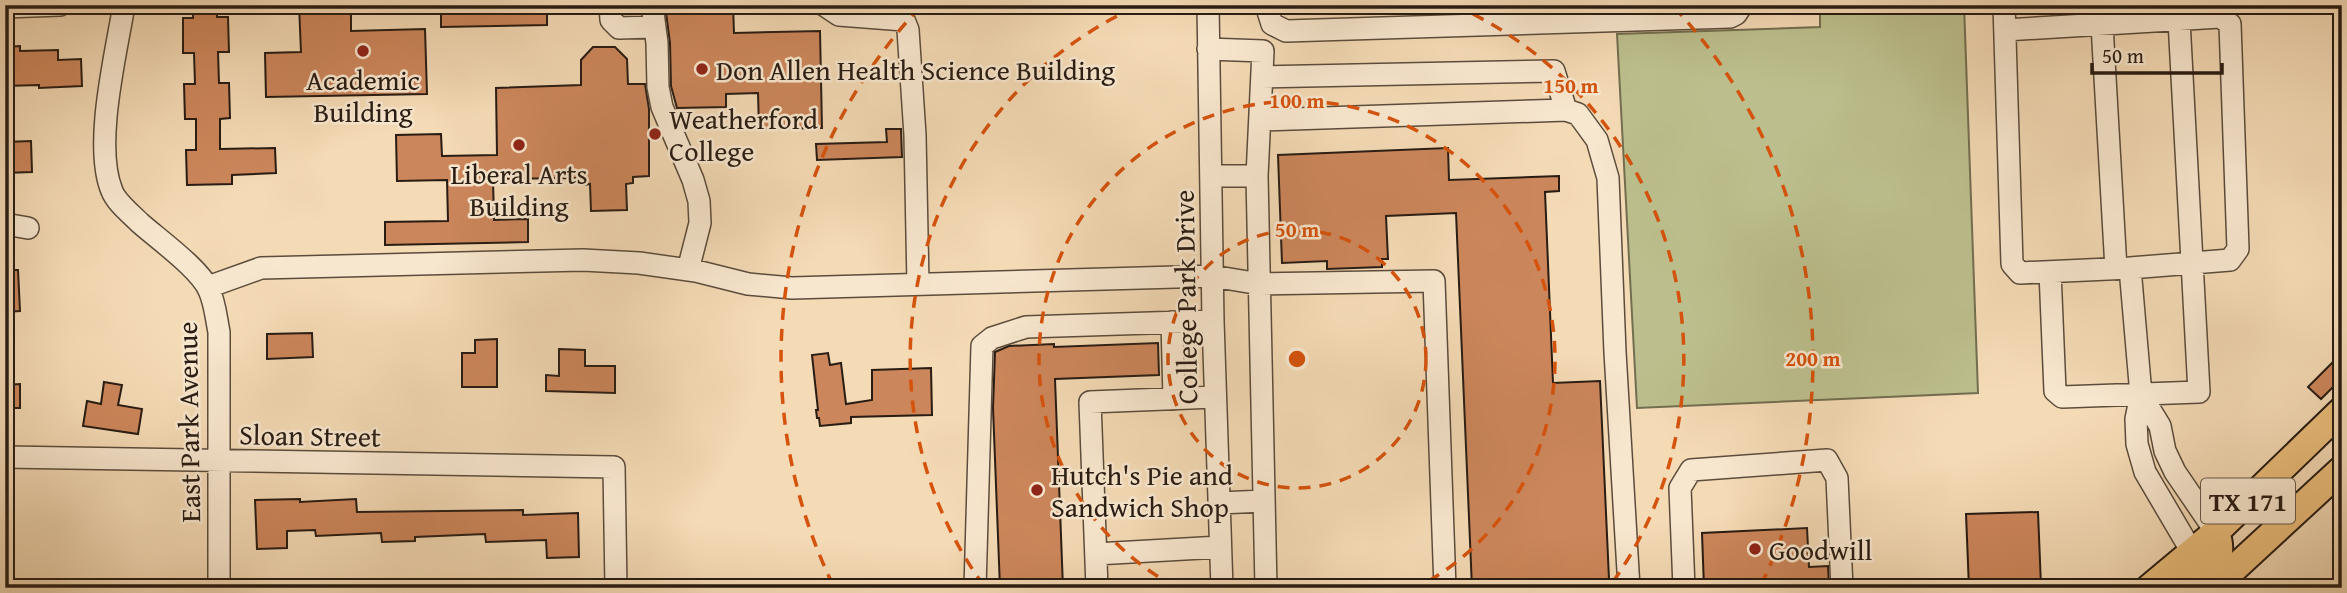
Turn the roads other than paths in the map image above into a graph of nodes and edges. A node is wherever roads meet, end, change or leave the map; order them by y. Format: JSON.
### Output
{"nodes":[{"id":1,"x":60,"y":5,"type":"edge"},
{"id":2,"x":124,"y":5,"type":"edge"},
{"id":3,"x":610,"y":5,"type":"edge"},
{"id":4,"x":652,"y":5,"type":"edge"},
{"id":5,"x":824,"y":5,"type":"edge"},
{"id":6,"x":1208,"y":5,"type":"edge"},
{"id":7,"x":1266,"y":5,"type":"edge"},
{"id":8,"x":1742,"y":5,"type":"edge"},
{"id":9,"x":2004,"y":5,"type":"edge"},
{"id":10,"x":5,"y":7,"type":"edge"},
{"id":11,"x":2179,"y":20,"type":"junction"},
{"id":12,"x":2102,"y":24,"type":"junction"},
{"id":13,"x":653,"y":27,"type":"junction"},
{"id":14,"x":2005,"y":30,"type":"junction"},
{"id":15,"x":1208,"y":50,"type":"junction"},
{"id":16,"x":1262,"y":77,"type":"junction"},
{"id":17,"x":1566,"y":110,"type":"junction"},
{"id":18,"x":1260,"y":120,"type":"junction"},
{"id":19,"x":1211,"y":176,"type":"junction"},
{"id":20,"x":1257,"y":176,"type":"junction"},
{"id":21,"x":5,"y":224,"type":"edge"},
{"id":22,"x":28,"y":228,"type":"dead end"},
{"id":23,"x":2193,"y":263,"type":"junction"},
{"id":24,"x":2123,"y":268,"type":"junction"},
{"id":25,"x":688,"y":270,"type":"junction"},
{"id":26,"x":2050,"y":272,"type":"junction"},
{"id":27,"x":1212,"y":276,"type":"junction"},
{"id":28,"x":918,"y":284,"type":"junction"},
{"id":29,"x":1260,"y":284,"type":"junction"},
{"id":30,"x":208,"y":287,"type":"junction"},
{"id":31,"x":1213,"y":321,"type":"junction"},
{"id":32,"x":1172,"y":322,"type":"junction"},
{"id":33,"x":2141,"y":396,"type":"junction"},
{"id":34,"x":1215,"y":397,"type":"junction"},
{"id":35,"x":1174,"y":399,"type":"junction"},
{"id":36,"x":2342,"y":410,"type":"edge"},
{"id":37,"x":5,"y":457,"type":"edge"},
{"id":38,"x":217,"y":462,"type":"junction"},
{"id":39,"x":2342,"y":469,"type":"edge"},
{"id":40,"x":1264,"y":501,"type":"junction"},
{"id":41,"x":1219,"y":503,"type":"junction"},
{"id":42,"x":2216,"y":532,"type":"junction"},
{"id":43,"x":1220,"y":547,"type":"junction"},
{"id":44,"x":2192,"y":552,"type":"junction"},
{"id":45,"x":1096,"y":554,"type":"junction"},
{"id":46,"x":2228,"y":582,"type":"edge"},
{"id":47,"x":219,"y":588,"type":"edge"},
{"id":48,"x":616,"y":588,"type":"edge"},
{"id":49,"x":975,"y":588,"type":"edge"},
{"id":50,"x":1097,"y":588,"type":"edge"},
{"id":51,"x":1222,"y":588,"type":"edge"},
{"id":52,"x":1266,"y":588,"type":"edge"},
{"id":53,"x":1445,"y":588,"type":"edge"},
{"id":54,"x":1629,"y":588,"type":"edge"},
{"id":55,"x":1684,"y":588,"type":"edge"},
{"id":56,"x":1842,"y":588,"type":"edge"},
{"id":57,"x":2149,"y":588,"type":"edge"},
{"id":58,"x":2188,"y":588,"type":"edge"}],
"edges":[{"from":1,"to":10,"type":"street"},
{"from":2,"to":30,"type":"street","name":"East Park Avenue"},
{"from":3,"to":13,"type":"street"},
{"from":4,"to":13,"type":"street"},
{"from":5,"to":28,"type":"street"},
{"from":6,"to":15,"type":"street","name":"College Park Drive"},
{"from":7,"to":8,"type":"street"},
{"from":9,"to":14,"type":"street"},
{"from":11,"to":12,"type":"street"},
{"from":11,"to":23,"type":"street"},
{"from":11,"to":23,"type":"street"},
{"from":12,"to":14,"type":"street"},
{"from":12,"to":24,"type":"street"},
{"from":13,"to":25,"type":"street"},
{"from":14,"to":26,"type":"street"},
{"from":15,"to":16,"type":"street"},
{"from":15,"to":19,"type":"street","name":"College Park Drive"},
{"from":16,"to":17,"type":"street"},
{"from":16,"to":18,"type":"street"},
{"from":17,"to":18,"type":"street"},
{"from":17,"to":54,"type":"street"},
{"from":18,"to":20,"type":"street"},
{"from":19,"to":20,"type":"street"},
{"from":19,"to":27,"type":"street","name":"College Park Drive"},
{"from":20,"to":29,"type":"street"},
{"from":21,"to":22,"type":"street"},
{"from":23,"to":24,"type":"street"},
{"from":23,"to":33,"type":"street"},
{"from":24,"to":26,"type":"street"},
{"from":24,"to":33,"type":"street"},
{"from":25,"to":28,"type":"street"},
{"from":25,"to":30,"type":"street"},
{"from":26,"to":33,"type":"street"},
{"from":27,"to":28,"type":"street"},
{"from":27,"to":29,"type":"street"},
{"from":27,"to":31,"type":"street","name":"College Park Drive"},
{"from":29,"to":40,"type":"street"},
{"from":29,"to":53,"type":"street"},
{"from":30,"to":38,"type":"street","name":"East Park Avenue"},
{"from":31,"to":32,"type":"street"},
{"from":31,"to":34,"type":"street","name":"College Park Drive"},
{"from":32,"to":35,"type":"street"},
{"from":32,"to":49,"type":"street"},
{"from":33,"to":42,"type":"street"},
{"from":33,"to":44,"type":"street"},
{"from":34,"to":35,"type":"street"},
{"from":34,"to":41,"type":"street","name":"College Park Drive"},
{"from":35,"to":45,"type":"street"},
{"from":36,"to":42,"type":"main road","number":"TX 171"},
{"from":37,"to":38,"type":"street","name":"Sloan Street"},
{"from":38,"to":47,"type":"street","name":"East Park Avenue"},
{"from":38,"to":48,"type":"street","name":"Sloan Street"},
{"from":39,"to":46,"type":"main road","number":"TX 171"},
{"from":40,"to":41,"type":"street"},
{"from":40,"to":52,"type":"street"},
{"from":41,"to":43,"type":"street","name":"College Park Drive"},
{"from":42,"to":44,"type":"main road","number":"TX 171"},
{"from":42,"to":58,"type":"main road"},
{"from":43,"to":45,"type":"street"},
{"from":43,"to":51,"type":"street","name":"College Park Drive"},
{"from":44,"to":57,"type":"main road","number":"TX 171"},
{"from":45,"to":50,"type":"street"},
{"from":55,"to":56,"type":"street"}]}
